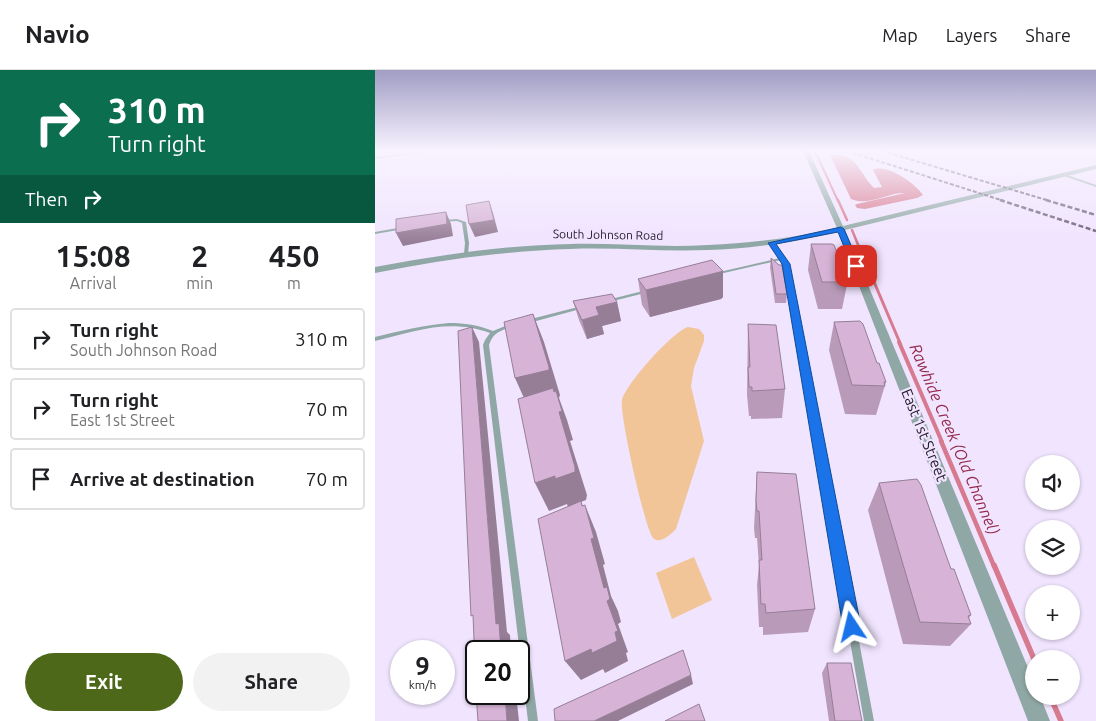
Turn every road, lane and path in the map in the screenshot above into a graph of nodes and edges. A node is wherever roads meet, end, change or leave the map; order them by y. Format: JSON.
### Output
{"nodes":[{"id":1,"x":820,"y":181,"type":"edge"},
{"id":2,"x":1039,"y":181,"type":"edge"},
{"id":3,"x":1083,"y":181,"type":"edge"},
{"id":4,"x":1096,"y":186,"type":"edge"},
{"id":5,"x":439,"y":222,"type":"edge"},
{"id":6,"x":412,"y":227,"type":"edge"},
{"id":7,"x":841,"y":229,"type":"junction"},
{"id":8,"x":375,"y":233,"type":"edge"},
{"id":9,"x":772,"y":243,"type":"junction"},
{"id":10,"x":466,"y":254,"type":"junction"},
{"id":11,"x":784,"y":258,"type":"junction"},
{"id":12,"x":375,"y":270,"type":"edge"},
{"id":13,"x":709,"y":275,"type":"edge"},
{"id":14,"x":654,"y":289,"type":"edge"},
{"id":15,"x":598,"y":303,"type":"edge"},
{"id":16,"x":588,"y":306,"type":"edge"},
{"id":17,"x":527,"y":321,"type":"edge"},
{"id":18,"x":518,"y":323,"type":"edge"},
{"id":19,"x":492,"y":332,"type":"junction"},
{"id":20,"x":375,"y":339,"type":"edge"},
{"id":21,"x":533,"y":721,"type":"edge"},
{"id":22,"x":869,"y":721,"type":"edge"},
{"id":23,"x":1039,"y":721,"type":"edge"}],
"edges":[{"from":1,"to":7,"type":"street","name":"East 1st Street"},
{"from":2,"to":7,"type":"street","name":"South Johnson Road"},
{"from":3,"to":4,"type":"lane"},
{"from":5,"to":10,"type":"lane"},
{"from":6,"to":8,"type":"lane"},
{"from":7,"to":9,"type":"street","name":"South Johnson Road"},
{"from":7,"to":23,"type":"street","name":"East 1st Street"},
{"from":9,"to":10,"type":"street","name":"South Johnson Road"},
{"from":9,"to":11,"type":"lane"},
{"from":10,"to":12,"type":"street","name":"South Johnson Road"},
{"from":11,"to":13,"type":"lane"},
{"from":11,"to":22,"type":"lane"},
{"from":14,"to":15,"type":"lane"},
{"from":16,"to":17,"type":"lane"},
{"from":18,"to":19,"type":"lane"},
{"from":19,"to":20,"type":"lane"},
{"from":19,"to":21,"type":"lane"}]}
